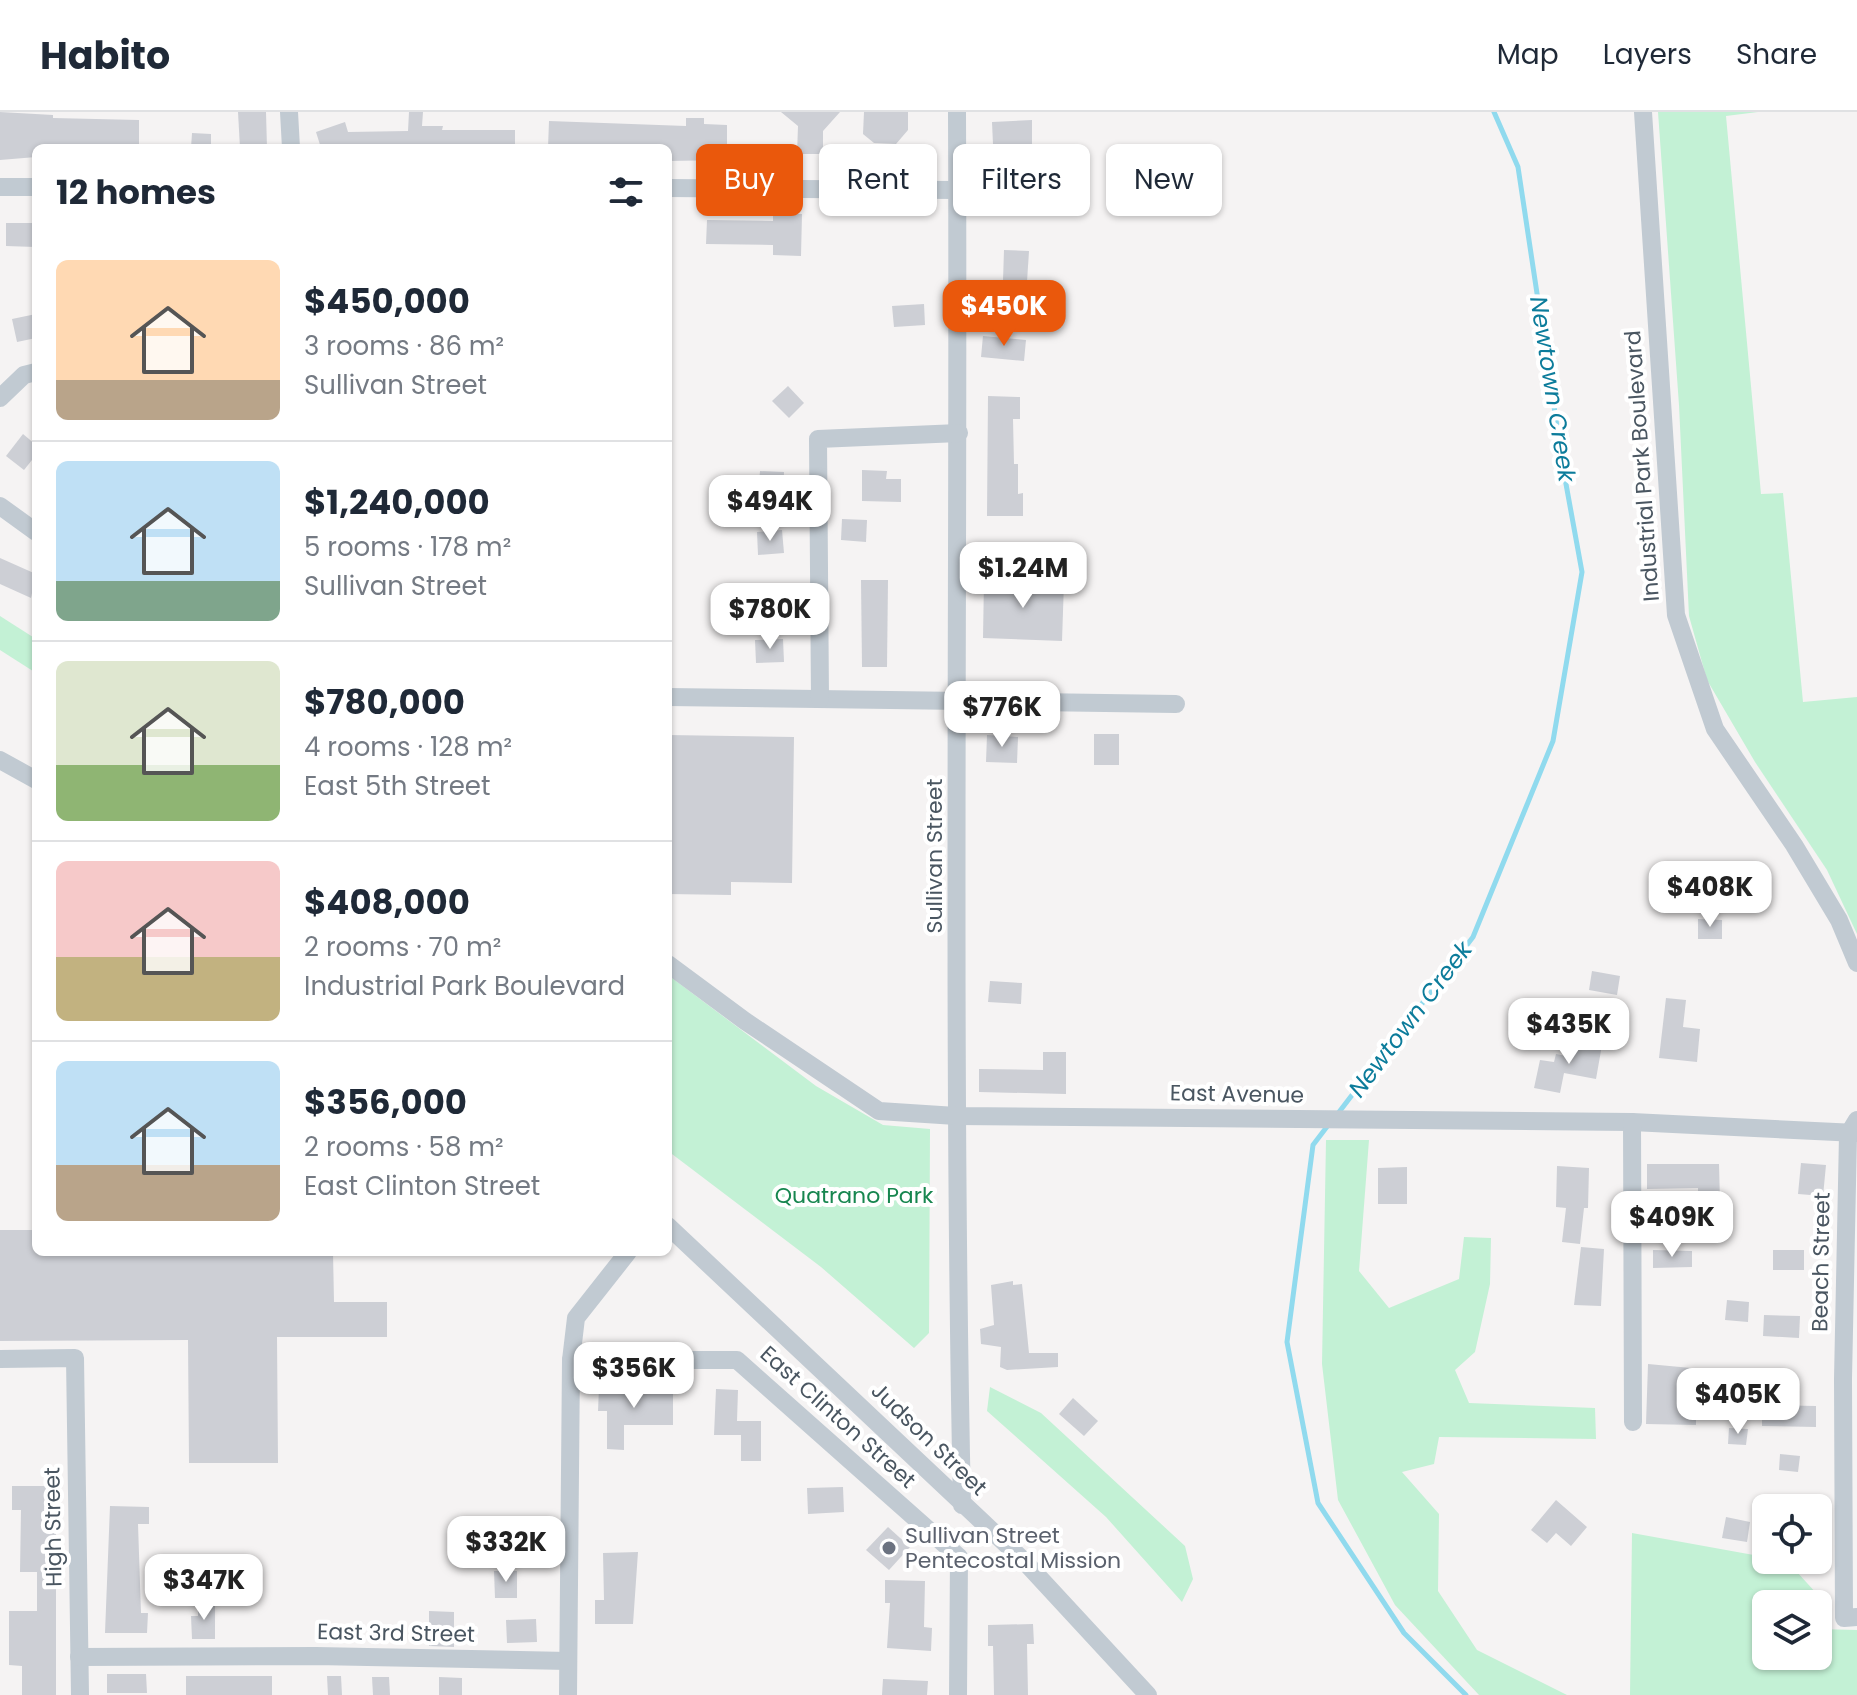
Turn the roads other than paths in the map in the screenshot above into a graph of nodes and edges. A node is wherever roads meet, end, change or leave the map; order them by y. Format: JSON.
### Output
{"nodes":[{"id":1,"x":289,"y":112,"type":"edge"},
{"id":2,"x":957,"y":112,"type":"edge"},
{"id":3,"x":1643,"y":112,"type":"edge"},
{"id":4,"x":291,"y":144,"type":"edge"},
{"id":5,"x":957,"y":144,"type":"edge"},
{"id":6,"x":0,"y":187,"type":"edge"},
{"id":7,"x":32,"y":187,"type":"edge"},
{"id":8,"x":672,"y":188,"type":"edge"},
{"id":9,"x":953,"y":190,"type":"edge"},
{"id":10,"x":957,"y":216,"type":"edge"},
{"id":11,"x":32,"y":373,"type":"edge"},
{"id":12,"x":0,"y":398,"type":"edge"},
{"id":13,"x":959,"y":433,"type":"junction"},
{"id":14,"x":0,"y":506,"type":"edge"},
{"id":15,"x":32,"y":529,"type":"edge"},
{"id":16,"x":672,"y":697,"type":"edge"},
{"id":17,"x":820,"y":699,"type":"junction"},
{"id":18,"x":959,"y":701,"type":"junction"},
{"id":19,"x":1176,"y":704,"type":"dead end"},
{"id":20,"x":0,"y":760,"type":"edge"},
{"id":21,"x":32,"y":778,"type":"edge"},
{"id":22,"x":1857,"y":963,"type":"edge"},
{"id":23,"x":672,"y":967,"type":"edge"},
{"id":24,"x":956,"y":1116,"type":"junction"},
{"id":25,"x":1632,"y":1122,"type":"junction"},
{"id":26,"x":1855,"y":1131,"type":"edge"},
{"id":27,"x":672,"y":1230,"type":"edge"},
{"id":28,"x":625,"y":1256,"type":"edge"},
{"id":29,"x":0,"y":1359,"type":"edge"},
{"id":30,"x":571,"y":1360,"type":"junction"},
{"id":31,"x":1850,"y":1379,"type":"edge"},
{"id":32,"x":1633,"y":1422,"type":"dead end"},
{"id":33,"x":962,"y":1505,"type":"junction"},
{"id":34,"x":1857,"y":1617,"type":"edge"},
{"id":35,"x":79,"y":1657,"type":"junction"},
{"id":36,"x":568,"y":1661,"type":"junction"},
{"id":37,"x":80,"y":1695,"type":"edge"},
{"id":38,"x":568,"y":1695,"type":"edge"},
{"id":39,"x":958,"y":1695,"type":"edge"},
{"id":40,"x":1148,"y":1695,"type":"edge"}],
"edges":[{"from":1,"to":4,"type":"street"},
{"from":2,"to":5,"type":"street","name":"Sullivan Street"},
{"from":3,"to":22,"type":"street","name":"Industrial Park Boulevard"},
{"from":6,"to":7,"type":"street"},
{"from":8,"to":9,"type":"street"},
{"from":10,"to":13,"type":"street","name":"Sullivan Street"},
{"from":11,"to":12,"type":"street"},
{"from":13,"to":17,"type":"street"},
{"from":13,"to":18,"type":"street","name":"Sullivan Street"},
{"from":14,"to":15,"type":"street"},
{"from":16,"to":17,"type":"street"},
{"from":17,"to":18,"type":"street"},
{"from":18,"to":19,"type":"street"},
{"from":18,"to":24,"type":"street","name":"Sullivan Street"},
{"from":20,"to":21,"type":"street"},
{"from":23,"to":24,"type":"street","name":"East Avenue"},
{"from":24,"to":25,"type":"street","name":"East Avenue"},
{"from":24,"to":33,"type":"street","name":"Sullivan Street"},
{"from":25,"to":26,"type":"street","name":"East Avenue"},
{"from":25,"to":32,"type":"street"},
{"from":26,"to":31,"type":"street","name":"Beach Street"},
{"from":27,"to":33,"type":"street","name":"Judson Street"},
{"from":28,"to":30,"type":"street"},
{"from":29,"to":35,"type":"street","name":"High Street"},
{"from":30,"to":36,"type":"street"},
{"from":30,"to":39,"type":"street","name":"East Clinton Street"},
{"from":31,"to":34,"type":"street","name":"Beach Street"},
{"from":33,"to":40,"type":"street","name":"Judson Street"},
{"from":35,"to":36,"type":"street","name":"East 3rd Street"},
{"from":35,"to":37,"type":"street","name":"High Street"},
{"from":36,"to":38,"type":"street"}]}
